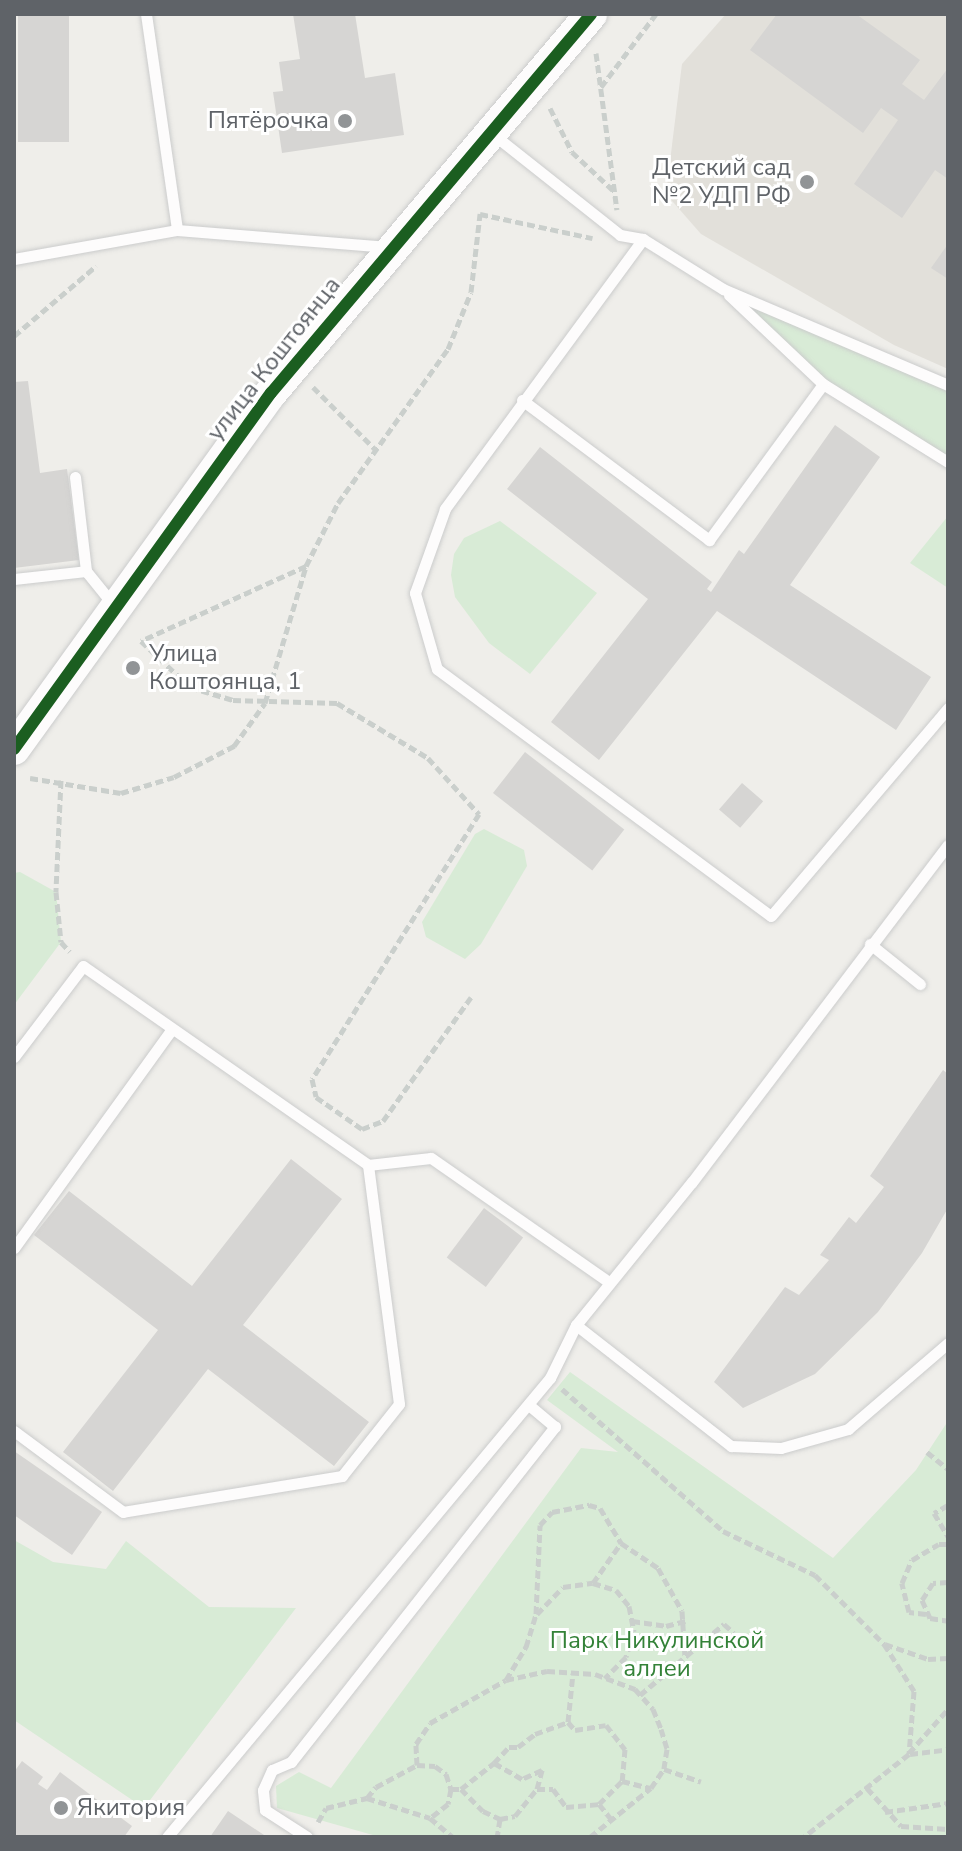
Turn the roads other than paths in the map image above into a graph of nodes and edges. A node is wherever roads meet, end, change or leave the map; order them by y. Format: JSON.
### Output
{"nodes":[{"id":1,"x":146,"y":14,"type":"edge"},
{"id":2,"x":591,"y":14,"type":"edge"},
{"id":3,"x":491,"y":132,"type":"junction"},
{"id":4,"x":177,"y":230,"type":"junction"},
{"id":5,"x":643,"y":239,"type":"junction"},
{"id":6,"x":392,"y":248,"type":"junction"},
{"id":7,"x":14,"y":259,"type":"edge"},
{"id":8,"x":723,"y":289,"type":"junction"},
{"id":9,"x":823,"y":384,"type":"junction"},
{"id":10,"x":948,"y":385,"type":"edge"},
{"id":11,"x":522,"y":400,"type":"junction"},
{"id":12,"x":948,"y":462,"type":"edge"},
{"id":13,"x":75,"y":477,"type":"dead end"},
{"id":14,"x":86,"y":571,"type":"junction"},
{"id":15,"x":14,"y":579,"type":"edge"},
{"id":16,"x":116,"y":607,"type":"junction"},
{"id":17,"x":948,"y":708,"type":"edge"},
{"id":18,"x":14,"y":749,"type":"edge"},
{"id":19,"x":948,"y":845,"type":"edge"},
{"id":20,"x":870,"y":944,"type":"junction"},
{"id":21,"x":920,"y":984,"type":"dead end"},
{"id":22,"x":172,"y":1029,"type":"junction"},
{"id":23,"x":14,"y":1057,"type":"edge"},
{"id":24,"x":368,"y":1165,"type":"junction"},
{"id":25,"x":14,"y":1248,"type":"edge"},
{"id":26,"x":609,"y":1282,"type":"junction"},
{"id":27,"x":576,"y":1325,"type":"junction"},
{"id":28,"x":948,"y":1343,"type":"edge"},
{"id":29,"x":528,"y":1404,"type":"junction"},
{"id":30,"x":14,"y":1431,"type":"edge"},
{"id":31,"x":305,"y":1836,"type":"edge"},
{"id":32,"x":167,"y":1837,"type":"edge"}],
"edges":[{"from":1,"to":4,"type":"lane"},
{"from":2,"to":3,"type":"street","name":"улица Коштоянца"},
{"from":3,"to":5,"type":"lane"},
{"from":3,"to":6,"type":"street","name":"улица Коштоянца"},
{"from":4,"to":6,"type":"lane"},
{"from":4,"to":7,"type":"lane"},
{"from":5,"to":8,"type":"lane"},
{"from":5,"to":11,"type":"lane"},
{"from":6,"to":16,"type":"street","name":"улица Коштоянца"},
{"from":8,"to":9,"type":"lane"},
{"from":8,"to":10,"type":"lane"},
{"from":9,"to":11,"type":"lane"},
{"from":9,"to":12,"type":"lane"},
{"from":11,"to":17,"type":"lane"},
{"from":13,"to":14,"type":"lane"},
{"from":14,"to":15,"type":"lane"},
{"from":14,"to":16,"type":"lane"},
{"from":16,"to":18,"type":"street","name":"улица Коштоянца"},
{"from":19,"to":20,"type":"lane"},
{"from":20,"to":21,"type":"lane"},
{"from":20,"to":26,"type":"lane"},
{"from":22,"to":23,"type":"lane"},
{"from":22,"to":24,"type":"lane"},
{"from":22,"to":25,"type":"lane"},
{"from":24,"to":26,"type":"lane"},
{"from":24,"to":30,"type":"lane"},
{"from":26,"to":27,"type":"lane"},
{"from":27,"to":28,"type":"lane"},
{"from":27,"to":29,"type":"lane"},
{"from":29,"to":31,"type":"lane"},
{"from":29,"to":32,"type":"lane"}]}
